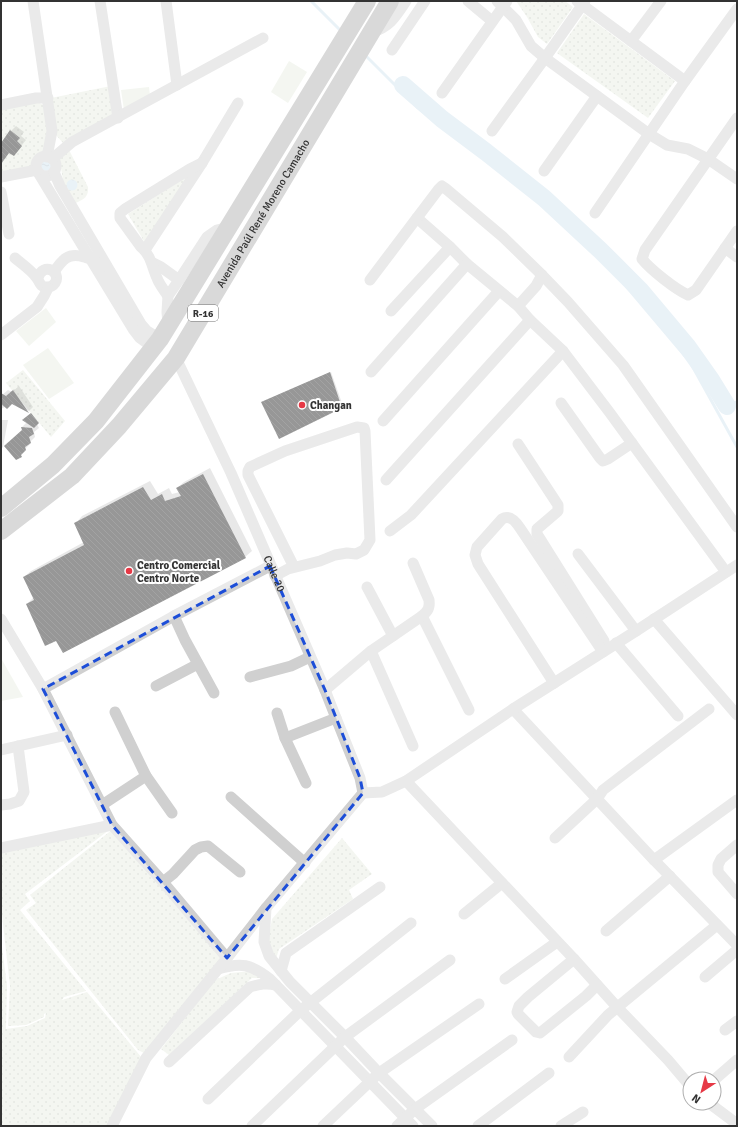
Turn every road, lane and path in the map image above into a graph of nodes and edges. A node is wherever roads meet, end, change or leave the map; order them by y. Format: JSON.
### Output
{"nodes":[{"id":1,"x":34,"y":1,"type":"edge"},
{"id":2,"x":100,"y":1,"type":"edge"},
{"id":3,"x":166,"y":1,"type":"edge"},
{"id":4,"x":390,"y":1,"type":"edge"},
{"id":5,"x":406,"y":1,"type":"edge"},
{"id":6,"x":426,"y":1,"type":"edge"},
{"id":7,"x":468,"y":1,"type":"edge"},
{"id":8,"x":661,"y":1,"type":"edge"},
{"id":9,"x":581,"y":2,"type":"edge"},
{"id":10,"x":365,"y":3,"type":"edge"},
{"id":11,"x":502,"y":3,"type":"edge"},
{"id":12,"x":737,"y":9,"type":"edge"},
{"id":13,"x":492,"y":21,"type":"junction"},
{"id":14,"x":263,"y":38,"type":"dead end"},
{"id":15,"x":631,"y":41,"type":"junction"},
{"id":16,"x":364,"y":44,"type":"junction"},
{"id":17,"x":392,"y":50,"type":"dead end"},
{"id":18,"x":545,"y":58,"type":"junction"},
{"id":19,"x":685,"y":81,"type":"junction"},
{"id":20,"x":177,"y":86,"type":"junction"},
{"id":21,"x":442,"y":93,"type":"dead end"},
{"id":22,"x":597,"y":96,"type":"junction"},
{"id":23,"x":48,"y":98,"type":"junction"},
{"id":24,"x":238,"y":103,"type":"dead end"},
{"id":25,"x":1,"y":105,"type":"edge"},
{"id":26,"x":118,"y":118,"type":"junction"},
{"id":27,"x":737,"y":118,"type":"edge"},
{"id":28,"x":492,"y":131,"type":"dead end"},
{"id":29,"x":649,"y":134,"type":"junction"},
{"id":30,"x":50,"y":158,"type":"junction"},
{"id":31,"x":708,"y":159,"type":"junction"},
{"id":32,"x":202,"y":163,"type":"junction"},
{"id":33,"x":544,"y":171,"type":"dead end"},
{"id":34,"x":38,"y":172,"type":"junction"},
{"id":35,"x":54,"y":172,"type":"junction"},
{"id":36,"x":1,"y":177,"type":"edge"},
{"id":37,"x":737,"y":179,"type":"edge"},
{"id":38,"x":1,"y":192,"type":"edge"},
{"id":39,"x":595,"y":213,"type":"dead end"},
{"id":40,"x":418,"y":218,"type":"junction"},
{"id":41,"x":229,"y":226,"type":"junction"},
{"id":42,"x":737,"y":231,"type":"edge"},
{"id":43,"x":9,"y":234,"type":"dead end"},
{"id":44,"x":450,"y":247,"type":"junction"},
{"id":45,"x":725,"y":248,"type":"junction"},
{"id":46,"x":145,"y":250,"type":"junction"},
{"id":47,"x":737,"y":257,"type":"edge"},
{"id":48,"x":15,"y":258,"type":"dead end"},
{"id":49,"x":96,"y":258,"type":"junction"},
{"id":50,"x":153,"y":263,"type":"junction"},
{"id":51,"x":467,"y":264,"type":"junction"},
{"id":52,"x":54,"y":272,"type":"junction"},
{"id":53,"x":542,"y":275,"type":"junction"},
{"id":54,"x":38,"y":278,"type":"junction"},
{"id":55,"x":179,"y":280,"type":"junction"},
{"id":56,"x":370,"y":280,"type":"dead end"},
{"id":57,"x":48,"y":288,"type":"junction"},
{"id":58,"x":499,"y":292,"type":"junction"},
{"id":59,"x":168,"y":296,"type":"junction"},
{"id":60,"x":518,"y":306,"type":"junction"},
{"id":61,"x":391,"y":311,"type":"dead end"},
{"id":62,"x":530,"y":320,"type":"junction"},
{"id":63,"x":2,"y":333,"type":"edge"},
{"id":64,"x":161,"y":338,"type":"junction"},
{"id":65,"x":562,"y":351,"type":"junction"},
{"id":66,"x":176,"y":358,"type":"junction"},
{"id":67,"x":371,"y":372,"type":"dead end"},
{"id":68,"x":561,"y":403,"type":"dead end"},
{"id":69,"x":383,"y":421,"type":"dead end"},
{"id":70,"x":632,"y":443,"type":"junction"},
{"id":71,"x":518,"y":444,"type":"dead end"},
{"id":72,"x":386,"y":480,"type":"dead end"},
{"id":73,"x":1,"y":508,"type":"edge"},
{"id":74,"x":737,"y":527,"type":"edge"},
{"id":75,"x":390,"y":530,"type":"dead end"},
{"id":76,"x":1,"y":531,"type":"edge"},
{"id":77,"x":578,"y":554,"type":"dead end"},
{"id":78,"x":413,"y":563,"type":"dead end"},
{"id":79,"x":737,"y":565,"type":"edge"},
{"id":80,"x":294,"y":567,"type":"junction"},
{"id":81,"x":273,"y":571,"type":"junction"},
{"id":82,"x":726,"y":572,"type":"junction"},
{"id":83,"x":367,"y":587,"type":"dead end"},
{"id":84,"x":174,"y":616,"type":"junction"},
{"id":85,"x":422,"y":616,"type":"junction"},
{"id":86,"x":1,"y":618,"type":"edge"},
{"id":87,"x":654,"y":619,"type":"junction"},
{"id":88,"x":636,"y":631,"type":"junction"},
{"id":89,"x":393,"y":636,"type":"junction"},
{"id":90,"x":609,"y":648,"type":"junction"},
{"id":91,"x":371,"y":651,"type":"junction"},
{"id":92,"x":310,"y":657,"type":"junction"},
{"id":93,"x":198,"y":664,"type":"junction"},
{"id":94,"x":250,"y":676,"type":"dead end"},
{"id":95,"x":554,"y":683,"type":"junction"},
{"id":96,"x":156,"y":686,"type":"dead end"},
{"id":97,"x":43,"y":689,"type":"junction"},
{"id":98,"x":325,"y":690,"type":"junction"},
{"id":99,"x":214,"y":693,"type":"dead end"},
{"id":100,"x":513,"y":709,"type":"junction"},
{"id":101,"x":709,"y":709,"type":"dead end"},
{"id":102,"x":469,"y":710,"type":"dead end"},
{"id":103,"x":115,"y":712,"type":"dead end"},
{"id":104,"x":277,"y":713,"type":"dead end"},
{"id":105,"x":737,"y":715,"type":"edge"},
{"id":106,"x":678,"y":716,"type":"dead end"},
{"id":107,"x":336,"y":718,"type":"junction"},
{"id":108,"x":66,"y":735,"type":"junction"},
{"id":109,"x":285,"y":738,"type":"junction"},
{"id":110,"x":18,"y":746,"type":"junction"},
{"id":111,"x":413,"y":746,"type":"dead end"},
{"id":112,"x":1,"y":750,"type":"edge"},
{"id":113,"x":146,"y":776,"type":"junction"},
{"id":114,"x":406,"y":781,"type":"junction"},
{"id":115,"x":306,"y":783,"type":"dead end"},
{"id":116,"x":363,"y":793,"type":"junction"},
{"id":117,"x":231,"y":797,"type":"dead end"},
{"id":118,"x":597,"y":799,"type":"junction"},
{"id":119,"x":737,"y":800,"type":"edge"},
{"id":120,"x":1,"y":805,"type":"edge"},
{"id":121,"x":102,"y":806,"type":"junction"},
{"id":122,"x":172,"y":812,"type":"dead end"},
{"id":123,"x":112,"y":825,"type":"junction"},
{"id":124,"x":555,"y":838,"type":"dead end"},
{"id":125,"x":737,"y":845,"type":"edge"},
{"id":126,"x":1,"y":848,"type":"edge"},
{"id":127,"x":654,"y":860,"type":"junction"},
{"id":128,"x":305,"y":863,"type":"junction"},
{"id":129,"x":240,"y":872,"type":"dead end"},
{"id":130,"x":670,"y":876,"type":"junction"},
{"id":131,"x":163,"y":882,"type":"junction"},
{"id":132,"x":502,"y":883,"type":"junction"},
{"id":133,"x":380,"y":887,"type":"dead end"},
{"id":134,"x":737,"y":894,"type":"edge"},
{"id":135,"x":266,"y":908,"type":"junction"},
{"id":136,"x":464,"y":914,"type":"dead end"},
{"id":137,"x":412,"y":923,"type":"dead end"},
{"id":138,"x":717,"y":925,"type":"junction"},
{"id":139,"x":606,"y":931,"type":"dead end"},
{"id":140,"x":557,"y":942,"type":"junction"},
{"id":141,"x":737,"y":945,"type":"edge"},
{"id":142,"x":737,"y":950,"type":"edge"},
{"id":143,"x":227,"y":958,"type":"junction"},
{"id":144,"x":574,"y":959,"type":"junction"},
{"id":145,"x":450,"y":960,"type":"dead end"},
{"id":146,"x":218,"y":969,"type":"junction"},
{"id":147,"x":281,"y":971,"type":"junction"},
{"id":148,"x":705,"y":977,"type":"dead end"},
{"id":149,"x":505,"y":978,"type":"dead end"},
{"id":150,"x":276,"y":985,"type":"junction"},
{"id":151,"x":597,"y":985,"type":"junction"},
{"id":152,"x":310,"y":1003,"type":"junction"},
{"id":153,"x":479,"y":1004,"type":"dead end"},
{"id":154,"x":617,"y":1007,"type":"junction"},
{"id":155,"x":302,"y":1010,"type":"junction"},
{"id":156,"x":737,"y":1021,"type":"edge"},
{"id":157,"x":725,"y":1030,"type":"dead end"},
{"id":158,"x":345,"y":1037,"type":"junction"},
{"id":159,"x":512,"y":1040,"type":"dead end"},
{"id":160,"x":335,"y":1047,"type":"junction"},
{"id":161,"x":569,"y":1057,"type":"dead end"},
{"id":162,"x":737,"y":1060,"type":"edge"},
{"id":163,"x":170,"y":1062,"type":"dead end"},
{"id":164,"x":379,"y":1073,"type":"junction"},
{"id":165,"x":549,"y":1073,"type":"dead end"},
{"id":166,"x":722,"y":1073,"type":"edge"},
{"id":167,"x":682,"y":1077,"type":"edge"},
{"id":168,"x":370,"y":1082,"type":"junction"},
{"id":169,"x":208,"y":1099,"type":"dead end"},
{"id":170,"x":416,"y":1109,"type":"junction"},
{"id":171,"x":720,"y":1111,"type":"edge"},
{"id":172,"x":582,"y":1112,"type":"dead end"},
{"id":173,"x":409,"y":1122,"type":"edge"},
{"id":174,"x":737,"y":1124,"type":"edge"},
{"id":175,"x":112,"y":1126,"type":"edge"},
{"id":176,"x":252,"y":1126,"type":"edge"},
{"id":177,"x":323,"y":1126,"type":"edge"},
{"id":178,"x":397,"y":1126,"type":"edge"},
{"id":179,"x":432,"y":1126,"type":"edge"},
{"id":180,"x":478,"y":1126,"type":"edge"},
{"id":181,"x":561,"y":1126,"type":"edge"}],
"edges":[{"from":1,"to":23,"type":"street"},
{"from":2,"to":26,"type":"street"},
{"from":3,"to":20,"type":"street"},
{"from":4,"to":16,"type":"main road","name":"Avenida Paúl René Moreno Camacho","number":"R-16"},
{"from":5,"to":16,"type":"street"},
{"from":6,"to":17,"type":"street"},
{"from":7,"to":13,"type":"street"},
{"from":8,"to":15,"type":"street"},
{"from":9,"to":15,"type":"street"},
{"from":9,"to":18,"type":"street"},
{"from":10,"to":41,"type":"main road","name":"Avenida Paúl René Moreno Camacho","number":"R-16"},
{"from":11,"to":13,"type":"street"},
{"from":11,"to":18,"type":"street"},
{"from":12,"to":19,"type":"street"},
{"from":13,"to":21,"type":"street"},
{"from":14,"to":20,"type":"street"},
{"from":15,"to":19,"type":"street"},
{"from":16,"to":66,"type":"main road","name":"Avenida Paúl René Moreno Camacho","number":"R-16"},
{"from":18,"to":22,"type":"street"},
{"from":18,"to":28,"type":"street"},
{"from":19,"to":29,"type":"street"},
{"from":20,"to":26,"type":"street"},
{"from":22,"to":29,"type":"street"},
{"from":22,"to":33,"type":"street"},
{"from":23,"to":25,"type":"street"},
{"from":23,"to":30,"type":"street"},
{"from":24,"to":32,"type":"street"},
{"from":26,"to":30,"type":"street"},
{"from":27,"to":31,"type":"street"},
{"from":29,"to":31,"type":"street"},
{"from":29,"to":39,"type":"street"},
{"from":30,"to":34,"type":"street"},
{"from":30,"to":35,"type":"street"},
{"from":31,"to":37,"type":"street"},
{"from":31,"to":45,"type":"street"},
{"from":32,"to":46,"type":"street"},
{"from":32,"to":46,"type":"street"},
{"from":34,"to":35,"type":"street"},
{"from":34,"to":36,"type":"street"},
{"from":34,"to":49,"type":"street"},
{"from":35,"to":49,"type":"street"},
{"from":38,"to":43,"type":"street"},
{"from":40,"to":44,"type":"street"},
{"from":40,"to":53,"type":"street"},
{"from":40,"to":56,"type":"street"},
{"from":41,"to":55,"type":"street"},
{"from":41,"to":64,"type":"main road","name":"Avenida Paúl René Moreno Camacho","number":"R-16"},
{"from":42,"to":45,"type":"street"},
{"from":44,"to":51,"type":"street"},
{"from":44,"to":61,"type":"street"},
{"from":45,"to":47,"type":"street"},
{"from":46,"to":50,"type":"street"},
{"from":48,"to":54,"type":"street"},
{"from":49,"to":52,"type":"street"},
{"from":49,"to":64,"type":"street"},
{"from":50,"to":55,"type":"street"},
{"from":50,"to":59,"type":"street"},
{"from":51,"to":58,"type":"street"},
{"from":51,"to":67,"type":"street"},
{"from":52,"to":54,"type":"street"},
{"from":52,"to":57,"type":"street"},
{"from":53,"to":60,"type":"street"},
{"from":53,"to":74,"type":"street"},
{"from":54,"to":57,"type":"street"},
{"from":55,"to":59,"type":"street"},
{"from":57,"to":63,"type":"street"},
{"from":58,"to":60,"type":"street"},
{"from":58,"to":69,"type":"street"},
{"from":59,"to":64,"type":"street"},
{"from":60,"to":62,"type":"street"},
{"from":62,"to":65,"type":"street"},
{"from":62,"to":72,"type":"street"},
{"from":64,"to":73,"type":"main road","name":"Avenida Paúl René Moreno Camacho","number":"R-16"},
{"from":65,"to":70,"type":"street"},
{"from":65,"to":75,"type":"street"},
{"from":66,"to":76,"type":"main road","name":"Avenida Paúl René Moreno Camacho","number":"R-16"},
{"from":66,"to":81,"type":"street","name":"Calle 20"},
{"from":68,"to":70,"type":"street"},
{"from":70,"to":82,"type":"street"},
{"from":71,"to":90,"type":"street"},
{"from":77,"to":88,"type":"street"},
{"from":78,"to":85,"type":"street"},
{"from":79,"to":82,"type":"street"},
{"from":80,"to":80,"type":"street"},
{"from":80,"to":81,"type":"street"},
{"from":81,"to":84,"type":"street"},
{"from":81,"to":92,"type":"street","name":"Calle 20"},
{"from":82,"to":87,"type":"street"},
{"from":83,"to":89,"type":"street"},
{"from":84,"to":93,"type":"street"},
{"from":84,"to":97,"type":"street"},
{"from":85,"to":89,"type":"street"},
{"from":85,"to":102,"type":"street"},
{"from":86,"to":97,"type":"street"},
{"from":87,"to":88,"type":"street"},
{"from":87,"to":105,"type":"street"},
{"from":88,"to":90,"type":"street"},
{"from":89,"to":91,"type":"street"},
{"from":90,"to":95,"type":"street"},
{"from":90,"to":95,"type":"street"},
{"from":90,"to":106,"type":"street"},
{"from":91,"to":98,"type":"street"},
{"from":91,"to":111,"type":"street"},
{"from":92,"to":94,"type":"street"},
{"from":92,"to":98,"type":"street","name":"Calle 20"},
{"from":93,"to":96,"type":"street"},
{"from":93,"to":99,"type":"street"},
{"from":95,"to":100,"type":"street"},
{"from":97,"to":108,"type":"street"},
{"from":98,"to":107,"type":"street","name":"Calle 20"},
{"from":100,"to":114,"type":"street"},
{"from":100,"to":118,"type":"street"},
{"from":101,"to":118,"type":"street"},
{"from":103,"to":113,"type":"street"},
{"from":104,"to":109,"type":"street"},
{"from":107,"to":109,"type":"street"},
{"from":107,"to":116,"type":"street","name":"Calle 20"},
{"from":108,"to":110,"type":"street"},
{"from":108,"to":121,"type":"street"},
{"from":109,"to":115,"type":"street"},
{"from":110,"to":112,"type":"street"},
{"from":110,"to":120,"type":"street"},
{"from":113,"to":121,"type":"street"},
{"from":113,"to":122,"type":"street"},
{"from":114,"to":116,"type":"street"},
{"from":114,"to":132,"type":"street"},
{"from":116,"to":128,"type":"street"},
{"from":117,"to":128,"type":"street"},
{"from":118,"to":124,"type":"street"},
{"from":118,"to":127,"type":"street"},
{"from":119,"to":127,"type":"street"},
{"from":121,"to":123,"type":"street"},
{"from":123,"to":126,"type":"street"},
{"from":123,"to":131,"type":"street"},
{"from":125,"to":134,"type":"street"},
{"from":127,"to":130,"type":"street"},
{"from":128,"to":135,"type":"street"},
{"from":129,"to":131,"type":"street"},
{"from":130,"to":138,"type":"street"},
{"from":130,"to":139,"type":"street"},
{"from":131,"to":143,"type":"street"},
{"from":132,"to":136,"type":"street"},
{"from":132,"to":140,"type":"street"},
{"from":133,"to":147,"type":"street"},
{"from":135,"to":143,"type":"street"},
{"from":135,"to":147,"type":"street"},
{"from":137,"to":152,"type":"street"},
{"from":138,"to":141,"type":"street"},
{"from":138,"to":154,"type":"street"},
{"from":140,"to":144,"type":"street"},
{"from":140,"to":149,"type":"street"},
{"from":142,"to":148,"type":"street"},
{"from":143,"to":146,"type":"street"},
{"from":144,"to":151,"type":"street"},
{"from":144,"to":151,"type":"street"},
{"from":145,"to":158,"type":"street"},
{"from":146,"to":150,"type":"street"},
{"from":146,"to":175,"type":"street"},
{"from":147,"to":152,"type":"street"},
{"from":150,"to":155,"type":"street"},
{"from":150,"to":163,"type":"street"},
{"from":151,"to":154,"type":"street"},
{"from":152,"to":155,"type":"street"},
{"from":152,"to":158,"type":"street"},
{"from":153,"to":164,"type":"street"},
{"from":154,"to":161,"type":"street"},
{"from":154,"to":167,"type":"street"},
{"from":155,"to":160,"type":"street"},
{"from":155,"to":169,"type":"street"},
{"from":156,"to":157,"type":"street"},
{"from":158,"to":160,"type":"street"},
{"from":158,"to":164,"type":"street"},
{"from":159,"to":170,"type":"street"},
{"from":160,"to":168,"type":"street"},
{"from":160,"to":176,"type":"street"},
{"from":162,"to":166,"type":"street"},
{"from":164,"to":168,"type":"street"},
{"from":164,"to":170,"type":"street"},
{"from":165,"to":180,"type":"street"},
{"from":168,"to":173,"type":"street"},
{"from":168,"to":177,"type":"street"},
{"from":170,"to":173,"type":"street"},
{"from":170,"to":179,"type":"street"},
{"from":171,"to":174,"type":"street"},
{"from":172,"to":181,"type":"street"},
{"from":173,"to":178,"type":"street"}]}
